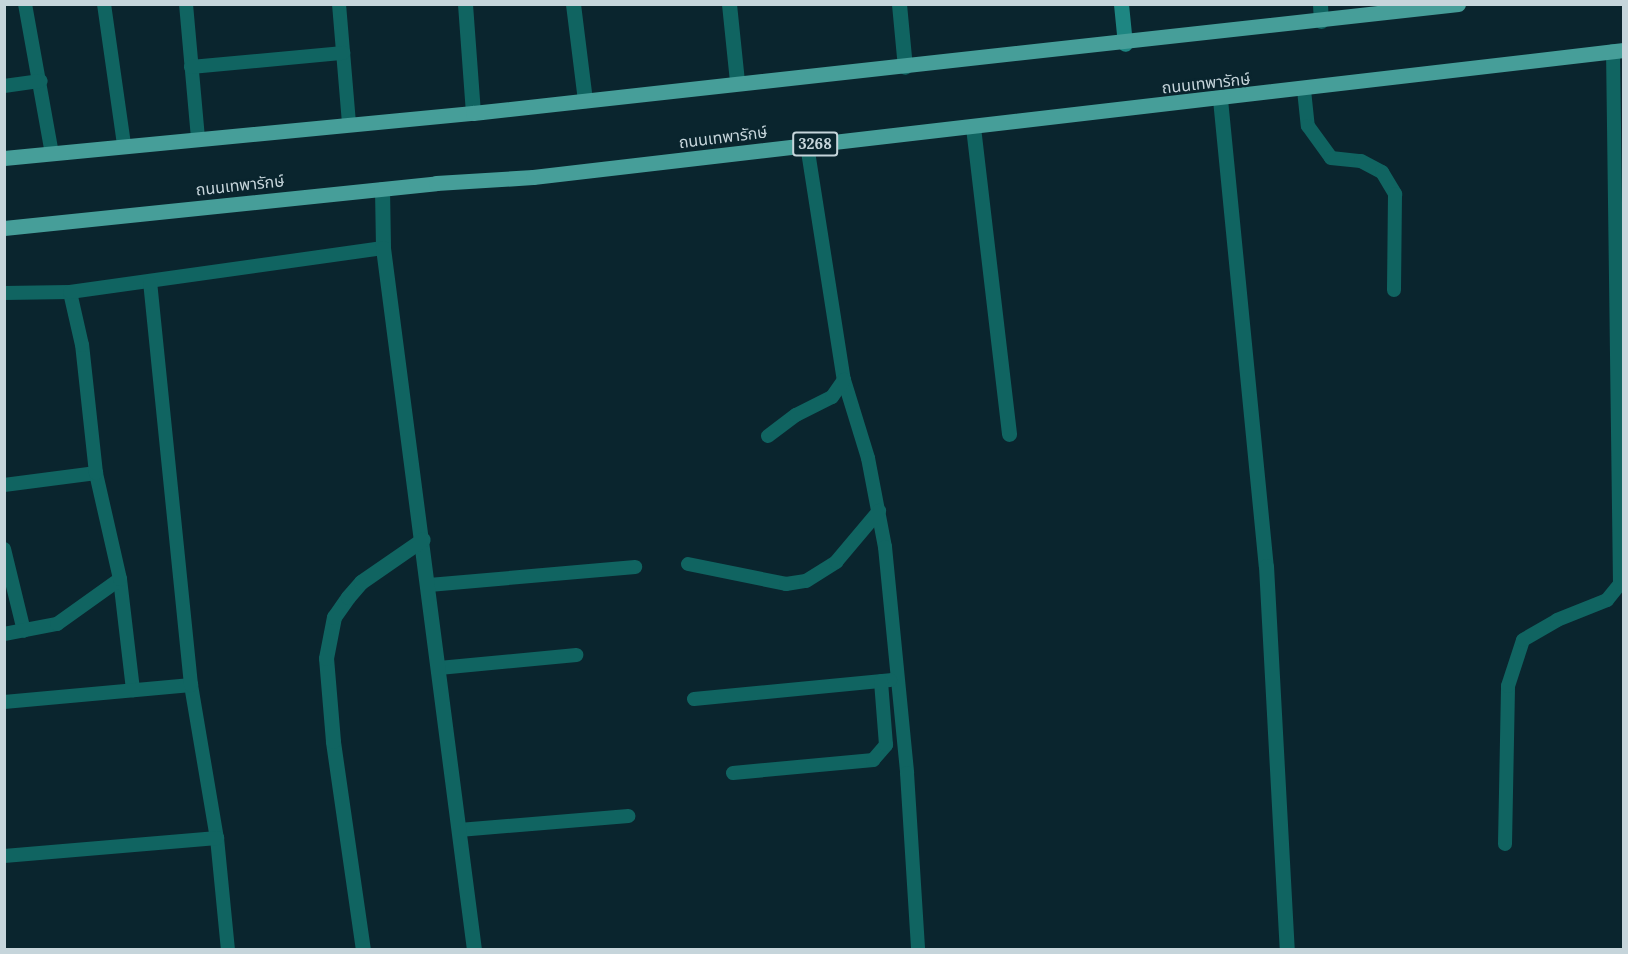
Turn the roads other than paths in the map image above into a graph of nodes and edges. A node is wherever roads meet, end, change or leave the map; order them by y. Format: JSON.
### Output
{"nodes":[{"id":1,"x":24,"y":4,"type":"edge"},
{"id":2,"x":104,"y":4,"type":"edge"},
{"id":3,"x":186,"y":4,"type":"edge"},
{"id":4,"x":339,"y":4,"type":"edge"},
{"id":5,"x":465,"y":4,"type":"edge"},
{"id":6,"x":573,"y":4,"type":"edge"},
{"id":7,"x":729,"y":4,"type":"edge"},
{"id":8,"x":899,"y":4,"type":"edge"},
{"id":9,"x":1121,"y":4,"type":"edge"},
{"id":10,"x":1320,"y":4,"type":"edge"},
{"id":11,"x":1450,"y":5,"type":"edge"},
{"id":12,"x":1321,"y":21,"type":"junction"},
{"id":13,"x":1125,"y":44,"type":"junction"},
{"id":14,"x":1618,"y":51,"type":"edge"},
{"id":15,"x":343,"y":53,"type":"junction"},
{"id":16,"x":191,"y":67,"type":"junction"},
{"id":17,"x":905,"y":68,"type":"junction"},
{"id":18,"x":41,"y":81,"type":"junction"},
{"id":19,"x":737,"y":82,"type":"junction"},
{"id":20,"x":4,"y":86,"type":"edge"},
{"id":21,"x":1304,"y":90,"type":"junction"},
{"id":22,"x":1220,"y":99,"type":"junction"},
{"id":23,"x":585,"y":100,"type":"junction"},
{"id":24,"x":473,"y":113,"type":"junction"},
{"id":25,"x":349,"y":124,"type":"junction"},
{"id":26,"x":973,"y":127,"type":"junction"},
{"id":27,"x":198,"y":138,"type":"junction"},
{"id":28,"x":124,"y":145,"type":"junction"},
{"id":29,"x":807,"y":145,"type":"junction"},
{"id":30,"x":52,"y":154,"type":"junction"},
{"id":31,"x":4,"y":158,"type":"edge"},
{"id":32,"x":382,"y":189,"type":"junction"},
{"id":33,"x":4,"y":228,"type":"edge"},
{"id":34,"x":383,"y":248,"type":"junction"},
{"id":35,"x":150,"y":283,"type":"junction"},
{"id":36,"x":1394,"y":290,"type":"dead end"},
{"id":37,"x":70,"y":292,"type":"junction"},
{"id":38,"x":4,"y":293,"type":"edge"},
{"id":39,"x":844,"y":380,"type":"junction"},
{"id":40,"x":1009,"y":434,"type":"dead end"},
{"id":41,"x":768,"y":436,"type":"dead end"},
{"id":42,"x":96,"y":472,"type":"junction"},
{"id":43,"x":4,"y":485,"type":"edge"},
{"id":44,"x":879,"y":511,"type":"junction"},
{"id":45,"x":423,"y":539,"type":"junction"},
{"id":46,"x":4,"y":549,"type":"edge"},
{"id":47,"x":688,"y":564,"type":"dead end"},
{"id":48,"x":635,"y":567,"type":"dead end"},
{"id":49,"x":120,"y":579,"type":"junction"},
{"id":50,"x":8,"y":582,"type":"edge"},
{"id":51,"x":429,"y":585,"type":"junction"},
{"id":52,"x":24,"y":632,"type":"junction"},
{"id":53,"x":4,"y":634,"type":"edge"},
{"id":54,"x":576,"y":655,"type":"dead end"},
{"id":55,"x":439,"y":668,"type":"junction"},
{"id":56,"x":898,"y":679,"type":"junction"},
{"id":57,"x":881,"y":681,"type":"junction"},
{"id":58,"x":191,"y":685,"type":"junction"},
{"id":59,"x":133,"y":690,"type":"junction"},
{"id":60,"x":694,"y":699,"type":"dead end"},
{"id":61,"x":4,"y":702,"type":"edge"},
{"id":62,"x":733,"y":773,"type":"dead end"},
{"id":63,"x":628,"y":816,"type":"dead end"},
{"id":64,"x":459,"y":830,"type":"junction"},
{"id":65,"x":218,"y":838,"type":"junction"},
{"id":66,"x":1505,"y":844,"type":"dead end"},
{"id":67,"x":4,"y":856,"type":"edge"},
{"id":68,"x":228,"y":950,"type":"edge"},
{"id":69,"x":363,"y":950,"type":"edge"},
{"id":70,"x":474,"y":950,"type":"edge"},
{"id":71,"x":918,"y":950,"type":"edge"},
{"id":72,"x":1287,"y":950,"type":"edge"}],
"edges":[{"from":1,"to":18,"type":"lane"},
{"from":2,"to":28,"type":"lane"},
{"from":3,"to":16,"type":"lane"},
{"from":4,"to":15,"type":"lane"},
{"from":5,"to":24,"type":"street"},
{"from":6,"to":23,"type":"street"},
{"from":7,"to":19,"type":"street"},
{"from":8,"to":17,"type":"street"},
{"from":9,"to":13,"type":"street"},
{"from":10,"to":12,"type":"street"},
{"from":11,"to":12,"type":"main road"},
{"from":12,"to":13,"type":"main road"},
{"from":13,"to":17,"type":"main road"},
{"from":14,"to":21,"type":"main road","name":"ถนนเทพารักษ์","number":"3268"},
{"from":14,"to":66,"type":"lane"},
{"from":15,"to":16,"type":"lane"},
{"from":15,"to":25,"type":"lane"},
{"from":16,"to":27,"type":"lane"},
{"from":17,"to":19,"type":"main road"},
{"from":18,"to":20,"type":"lane"},
{"from":18,"to":30,"type":"lane"},
{"from":19,"to":23,"type":"main road"},
{"from":21,"to":22,"type":"main road","name":"ถนนเทพารักษ์","number":"3268"},
{"from":21,"to":36,"type":"lane"},
{"from":22,"to":26,"type":"main road","name":"ถนนเทพารักษ์","number":"3268"},
{"from":22,"to":72,"type":"street"},
{"from":23,"to":24,"type":"main road"},
{"from":24,"to":25,"type":"main road"},
{"from":25,"to":27,"type":"main road"},
{"from":26,"to":29,"type":"main road","name":"ถนนเทพารักษ์","number":"3268"},
{"from":26,"to":40,"type":"street"},
{"from":27,"to":28,"type":"main road"},
{"from":28,"to":30,"type":"main road"},
{"from":29,"to":32,"type":"main road","name":"ถนนเทพารักษ์","number":"3268"},
{"from":29,"to":39,"type":"lane"},
{"from":30,"to":31,"type":"main road"},
{"from":32,"to":33,"type":"main road","name":"ถนนเทพารักษ์","number":"3268"},
{"from":32,"to":34,"type":"street"},
{"from":34,"to":35,"type":"lane"},
{"from":34,"to":45,"type":"street"},
{"from":35,"to":37,"type":"lane"},
{"from":35,"to":58,"type":"lane"},
{"from":37,"to":38,"type":"lane"},
{"from":37,"to":42,"type":"lane"},
{"from":39,"to":41,"type":"lane"},
{"from":39,"to":44,"type":"lane"},
{"from":42,"to":43,"type":"lane"},
{"from":42,"to":49,"type":"lane"},
{"from":44,"to":47,"type":"lane"},
{"from":44,"to":56,"type":"lane"},
{"from":45,"to":51,"type":"street"},
{"from":45,"to":69,"type":"street"},
{"from":46,"to":50,"type":"lane"},
{"from":48,"to":51,"type":"lane"},
{"from":49,"to":52,"type":"lane"},
{"from":49,"to":59,"type":"lane"},
{"from":50,"to":52,"type":"lane"},
{"from":51,"to":55,"type":"street"},
{"from":52,"to":53,"type":"lane"},
{"from":54,"to":55,"type":"lane"},
{"from":55,"to":64,"type":"street"},
{"from":56,"to":57,"type":"lane"},
{"from":56,"to":71,"type":"lane"},
{"from":57,"to":60,"type":"lane"},
{"from":57,"to":62,"type":"lane"},
{"from":58,"to":59,"type":"lane"},
{"from":58,"to":65,"type":"lane"},
{"from":59,"to":61,"type":"lane"},
{"from":63,"to":64,"type":"lane"},
{"from":64,"to":70,"type":"street"},
{"from":65,"to":67,"type":"lane"},
{"from":65,"to":68,"type":"lane"}]}
